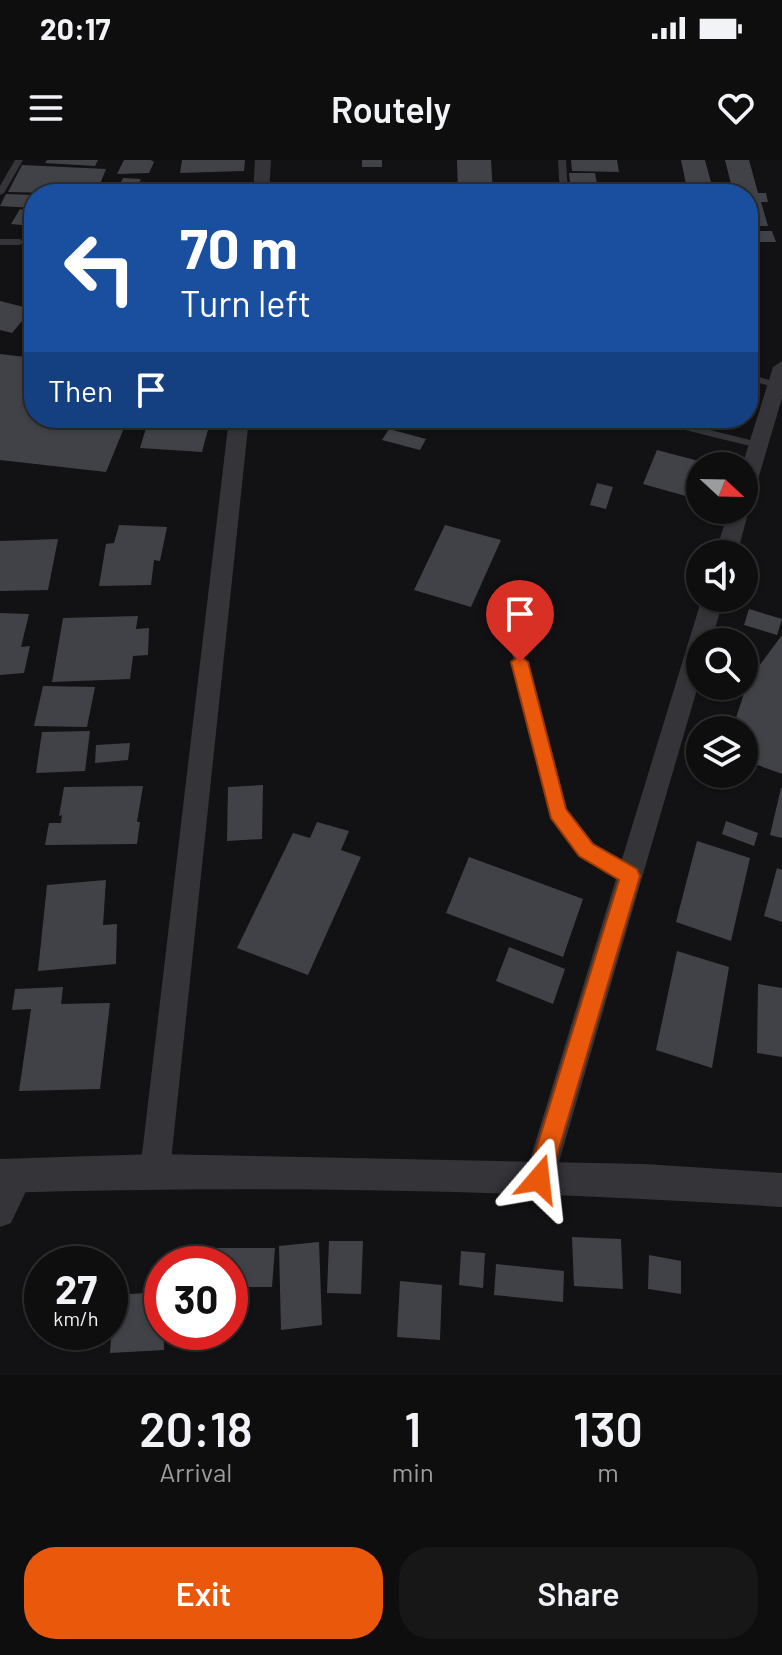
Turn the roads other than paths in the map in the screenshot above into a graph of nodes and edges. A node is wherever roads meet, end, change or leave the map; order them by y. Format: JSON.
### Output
{"nodes":[{"id":1,"x":19,"y":160,"type":"edge"},
{"id":2,"x":263,"y":160,"type":"edge"},
{"id":3,"x":562,"y":160,"type":"edge"},
{"id":4,"x":262,"y":184,"type":"edge"},
{"id":5,"x":563,"y":184,"type":"edge"},
{"id":6,"x":0,"y":193,"type":"edge"},
{"id":7,"x":0,"y":242,"type":"edge"},
{"id":8,"x":20,"y":242,"type":"dead end"},
{"id":9,"x":779,"y":376,"type":"edge"},
{"id":10,"x":758,"y":377,"type":"edge"},
{"id":11,"x":238,"y":428,"type":"edge"},
{"id":12,"x":689,"y":428,"type":"edge"},
{"id":13,"x":758,"y":445,"type":"junction"},
{"id":14,"x":756,"y":452,"type":"edge"},
{"id":15,"x":504,"y":602,"type":"dead end"},
{"id":16,"x":709,"y":612,"type":"edge"},
{"id":17,"x":630,"y":876,"type":"junction"},
{"id":18,"x":155,"y":1171,"type":"junction"},
{"id":19,"x":9,"y":1176,"type":"edge"},
{"id":20,"x":539,"y":1179,"type":"junction"},
{"id":21,"x":782,"y":1190,"type":"edge"},
{"id":22,"x":0,"y":1212,"type":"edge"}],
"edges":[{"from":1,"to":6,"type":"lane"},
{"from":2,"to":4,"type":"street"},
{"from":3,"to":5,"type":"lane"},
{"from":7,"to":8,"type":"lane"},
{"from":9,"to":10,"type":"lane"},
{"from":9,"to":13,"type":"street"},
{"from":11,"to":18,"type":"street"},
{"from":12,"to":13,"type":"lane"},
{"from":13,"to":14,"type":"street"},
{"from":15,"to":17,"type":"lane"},
{"from":16,"to":17,"type":"street"},
{"from":17,"to":20,"type":"street"},
{"from":18,"to":19,"type":"street"},
{"from":18,"to":20,"type":"street"},
{"from":19,"to":22,"type":"street"},
{"from":20,"to":21,"type":"street"}]}
